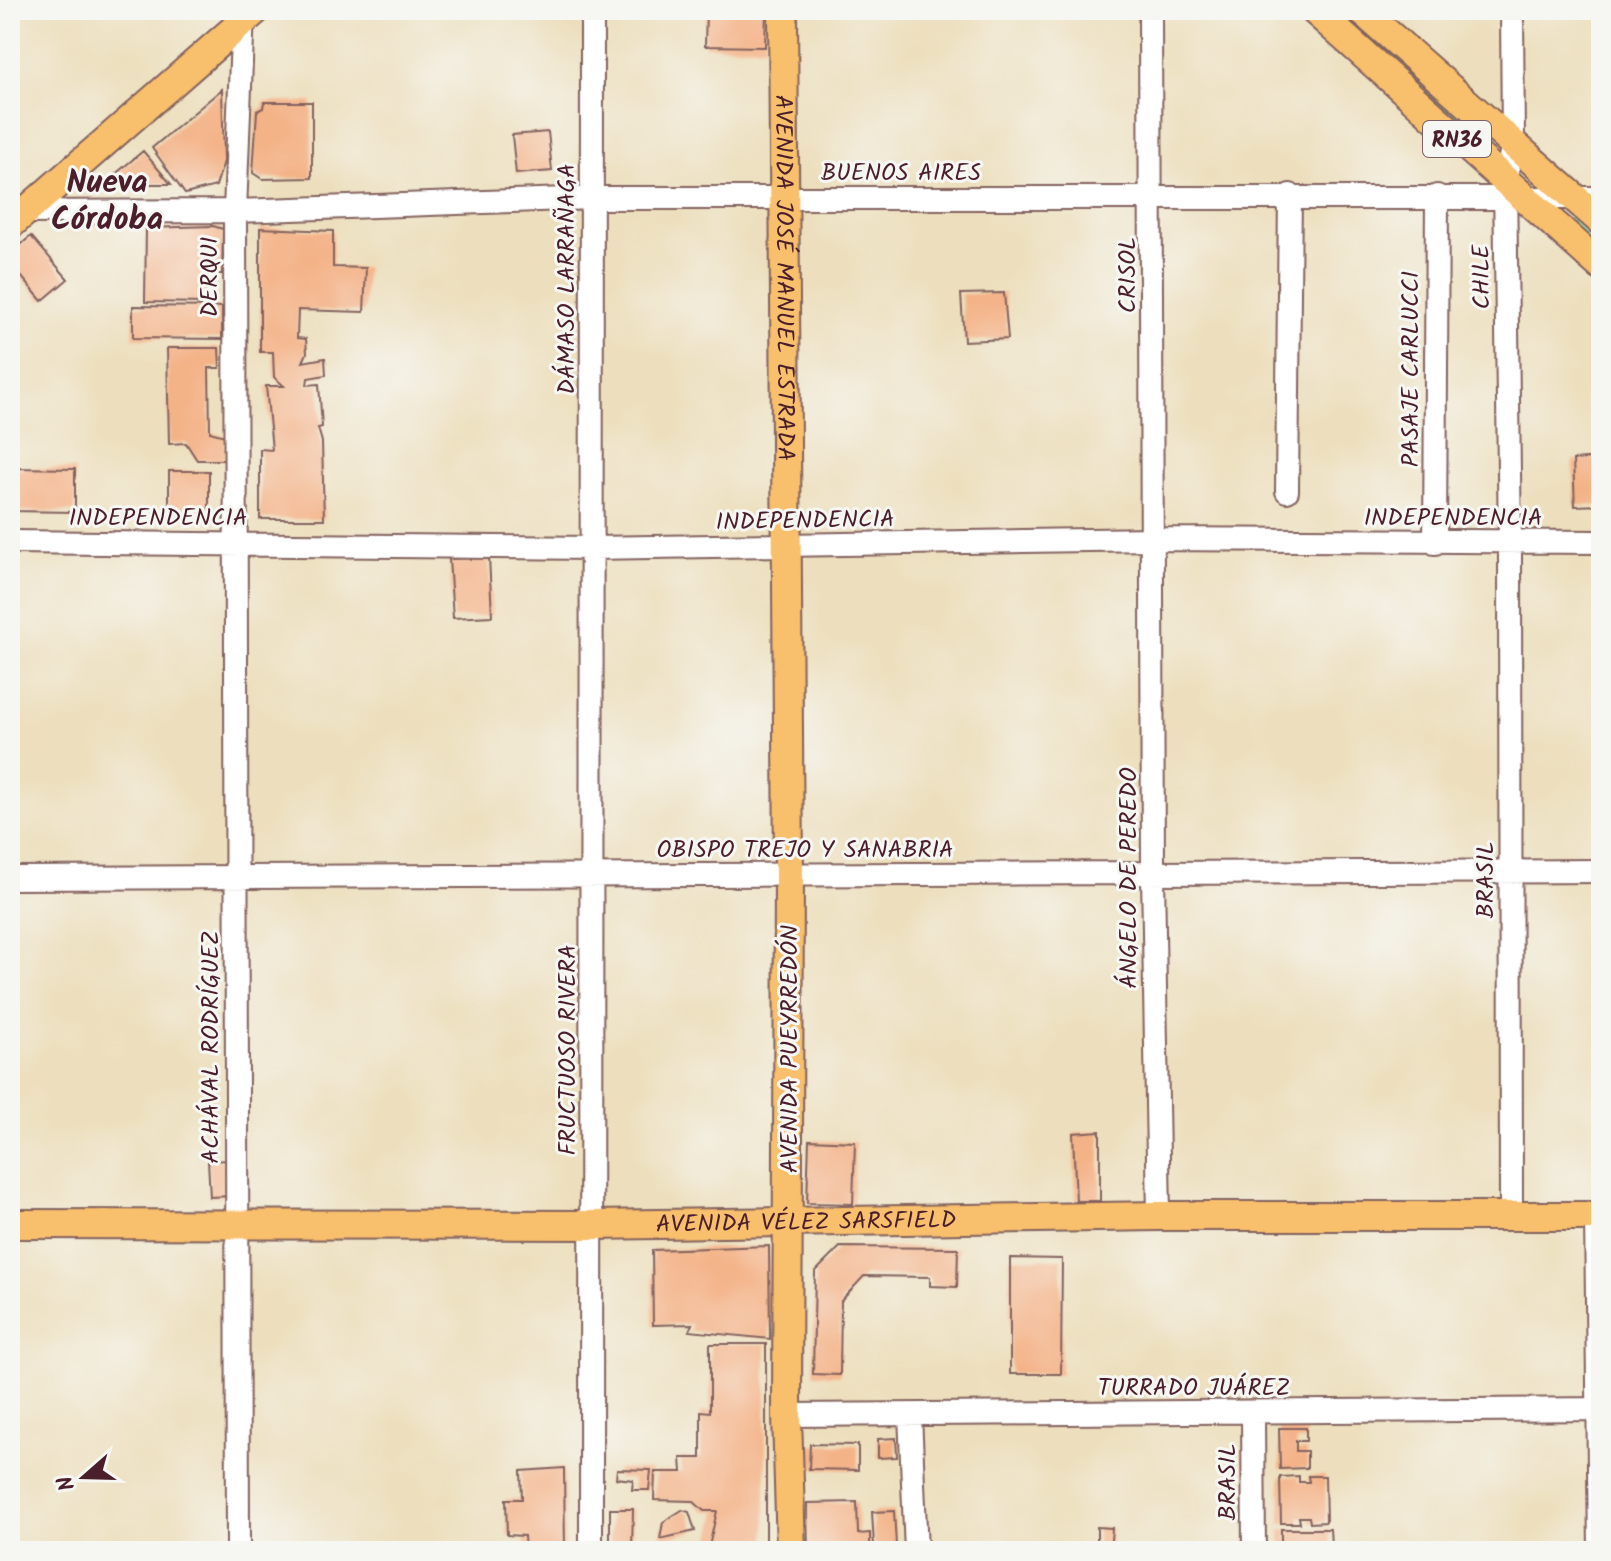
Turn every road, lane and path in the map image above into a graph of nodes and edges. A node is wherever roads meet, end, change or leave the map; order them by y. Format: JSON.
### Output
{"nodes":[{"id":1,"x":592,"y":10,"type":"edge"},
{"id":2,"x":783,"y":10,"type":"edge"},
{"id":3,"x":1150,"y":10,"type":"edge"},
{"id":4,"x":1314,"y":10,"type":"edge"},
{"id":5,"x":1361,"y":10,"type":"edge"},
{"id":6,"x":1512,"y":10,"type":"edge"},
{"id":7,"x":248,"y":14,"type":"edge"},
{"id":8,"x":1513,"y":143,"type":"junction"},
{"id":9,"x":1512,"y":194,"type":"junction"},
{"id":10,"x":1290,"y":195,"type":"junction"},
{"id":11,"x":1437,"y":196,"type":"junction"},
{"id":12,"x":1152,"y":197,"type":"junction"},
{"id":13,"x":592,"y":198,"type":"junction"},
{"id":14,"x":783,"y":198,"type":"junction"},
{"id":15,"x":1588,"y":198,"type":"edge"},
{"id":16,"x":235,"y":211,"type":"junction"},
{"id":17,"x":14,"y":216,"type":"edge"},
{"id":18,"x":1601,"y":221,"type":"edge"},
{"id":19,"x":1601,"y":266,"type":"edge"},
{"id":20,"x":1287,"y":491,"type":"dead end"},
{"id":21,"x":1154,"y":539,"type":"junction"},
{"id":22,"x":10,"y":542,"type":"edge"},
{"id":23,"x":1601,"y":542,"type":"edge"},
{"id":24,"x":1435,"y":543,"type":"junction"},
{"id":25,"x":237,"y":544,"type":"junction"},
{"id":26,"x":1510,"y":544,"type":"junction"},
{"id":27,"x":785,"y":546,"type":"junction"},
{"id":28,"x":592,"y":548,"type":"junction"},
{"id":29,"x":1511,"y":871,"type":"junction"},
{"id":30,"x":1601,"y":871,"type":"edge"},
{"id":31,"x":789,"y":874,"type":"junction"},
{"id":32,"x":1153,"y":875,"type":"junction"},
{"id":33,"x":593,"y":877,"type":"junction"},
{"id":34,"x":10,"y":878,"type":"edge"},
{"id":35,"x":237,"y":878,"type":"junction"},
{"id":36,"x":1159,"y":1216,"type":"junction"},
{"id":37,"x":1511,"y":1216,"type":"junction"},
{"id":38,"x":1598,"y":1216,"type":"edge"},
{"id":39,"x":10,"y":1224,"type":"edge"},
{"id":40,"x":235,"y":1224,"type":"junction"},
{"id":41,"x":789,"y":1224,"type":"junction"},
{"id":42,"x":592,"y":1225,"type":"junction"},
{"id":43,"x":1601,"y":1409,"type":"edge"},
{"id":44,"x":1253,"y":1413,"type":"junction"},
{"id":45,"x":787,"y":1415,"type":"junction"},
{"id":46,"x":910,"y":1415,"type":"junction"},
{"id":47,"x":238,"y":1551,"type":"edge"},
{"id":48,"x":591,"y":1551,"type":"edge"},
{"id":49,"x":791,"y":1551,"type":"edge"},
{"id":50,"x":916,"y":1551,"type":"edge"},
{"id":51,"x":1254,"y":1551,"type":"edge"},
{"id":52,"x":1600,"y":1551,"type":"edge"}],
"edges":[{"from":1,"to":13,"type":"street","name":"DÁMASO LARRAÑAGA"},
{"from":2,"to":14,"type":"main road","name":"AVENIDA JOSÉ MANUEL ESTRADA"},
{"from":3,"to":12,"type":"street","name":"CRISOL"},
{"from":4,"to":9,"type":"main road","number":"RN36"},
{"from":5,"to":8,"type":"main road","number":"RN36"},
{"from":6,"to":8,"type":"street","name":"CHILE"},
{"from":7,"to":16,"type":"street","name":"DERQUI"},
{"from":7,"to":17,"type":"main road"},
{"from":8,"to":9,"type":"street","name":"CHILE"},
{"from":8,"to":15,"type":"main road","number":"RN36"},
{"from":9,"to":11,"type":"street","name":"BUENOS AIRES"},
{"from":9,"to":15,"type":"street","name":"BUENOS AIRES"},
{"from":9,"to":19,"type":"main road","number":"RN36"},
{"from":9,"to":26,"type":"street","name":"CHILE"},
{"from":10,"to":11,"type":"street","name":"BUENOS AIRES"},
{"from":10,"to":12,"type":"street","name":"BUENOS AIRES"},
{"from":10,"to":20,"type":"street"},
{"from":11,"to":24,"type":"street","name":"PASAJE CARLUCCI"},
{"from":12,"to":14,"type":"street","name":"BUENOS AIRES"},
{"from":12,"to":21,"type":"street","name":"CRISOL"},
{"from":13,"to":14,"type":"street","name":"BUENOS AIRES"},
{"from":13,"to":16,"type":"street","name":"BUENOS AIRES"},
{"from":13,"to":28,"type":"street","name":"DÁMASO LARRAÑAGA"},
{"from":14,"to":27,"type":"main road","name":"AVENIDA JOSÉ MANUEL ESTRADA"},
{"from":15,"to":18,"type":"main road","number":"RN36"},
{"from":16,"to":17,"type":"street","name":"BUENOS AIRES"},
{"from":16,"to":25,"type":"street","name":"DERQUI"},
{"from":21,"to":24,"type":"street","name":"INDEPENDENCIA"},
{"from":21,"to":27,"type":"street","name":"INDEPENDENCIA"},
{"from":21,"to":32,"type":"street","name":"ÁNGELO DE PEREDO"},
{"from":22,"to":25,"type":"street","name":"INDEPENDENCIA"},
{"from":23,"to":26,"type":"street","name":"INDEPENDENCIA"},
{"from":24,"to":26,"type":"street","name":"INDEPENDENCIA"},
{"from":25,"to":28,"type":"street","name":"INDEPENDENCIA"},
{"from":25,"to":35,"type":"street","name":"ACHÁVAL RODRÍGUEZ"},
{"from":26,"to":29,"type":"street","name":"BRASIL"},
{"from":27,"to":28,"type":"street","name":"INDEPENDENCIA"},
{"from":27,"to":31,"type":"main road","name":"AVENIDA PUEYRREDÓN"},
{"from":28,"to":33,"type":"street","name":"FRUCTUOSO RIVERA"},
{"from":29,"to":30,"type":"street","name":"OBISPO TREJO Y SANABRIA"},
{"from":29,"to":32,"type":"street","name":"OBISPO TREJO Y SANABRIA"},
{"from":29,"to":37,"type":"street","name":"BRASIL"},
{"from":31,"to":32,"type":"street","name":"OBISPO TREJO Y SANABRIA"},
{"from":31,"to":33,"type":"street","name":"OBISPO TREJO Y SANABRIA"},
{"from":31,"to":41,"type":"main road","name":"AVENIDA PUEYRREDÓN"},
{"from":32,"to":36,"type":"street","name":"ÁNGELO DE PEREDO"},
{"from":33,"to":35,"type":"street","name":"OBISPO TREJO Y SANABRIA"},
{"from":33,"to":42,"type":"street","name":"FRUCTUOSO RIVERA"},
{"from":34,"to":35,"type":"street","name":"OBISPO TREJO Y SANABRIA"},
{"from":35,"to":40,"type":"street","name":"ACHÁVAL RODRÍGUEZ"},
{"from":36,"to":37,"type":"main road","name":"AVENIDA VÉLEZ SARSFIELD"},
{"from":36,"to":41,"type":"main road","name":"AVENIDA VÉLEZ SARSFIELD"},
{"from":37,"to":38,"type":"main road","name":"AVENIDA VÉLEZ SARSFIELD"},
{"from":38,"to":43,"type":"street"},
{"from":39,"to":40,"type":"main road","name":"AVENIDA VÉLEZ SARSFIELD"},
{"from":40,"to":42,"type":"main road","name":"AVENIDA VÉLEZ SARSFIELD"},
{"from":40,"to":47,"type":"street","name":"ACHÁVAL RODRÍGUEZ"},
{"from":41,"to":42,"type":"main road","name":"AVENIDA VÉLEZ SARSFIELD"},
{"from":41,"to":45,"type":"main road","name":"AVENIDA PUEYRREDÓN"},
{"from":42,"to":48,"type":"street","name":"FRUCTUOSO RIVERA"},
{"from":43,"to":44,"type":"street","name":"TURRADO JUÁREZ"},
{"from":43,"to":52,"type":"street"},
{"from":44,"to":46,"type":"street","name":"TURRADO JUÁREZ"},
{"from":44,"to":51,"type":"street","name":"BRASIL"},
{"from":45,"to":46,"type":"street","name":"TURRADO JUÁREZ"},
{"from":45,"to":49,"type":"main road","name":"AVENIDA PUEYRREDÓN"},
{"from":46,"to":50,"type":"street"}]}
